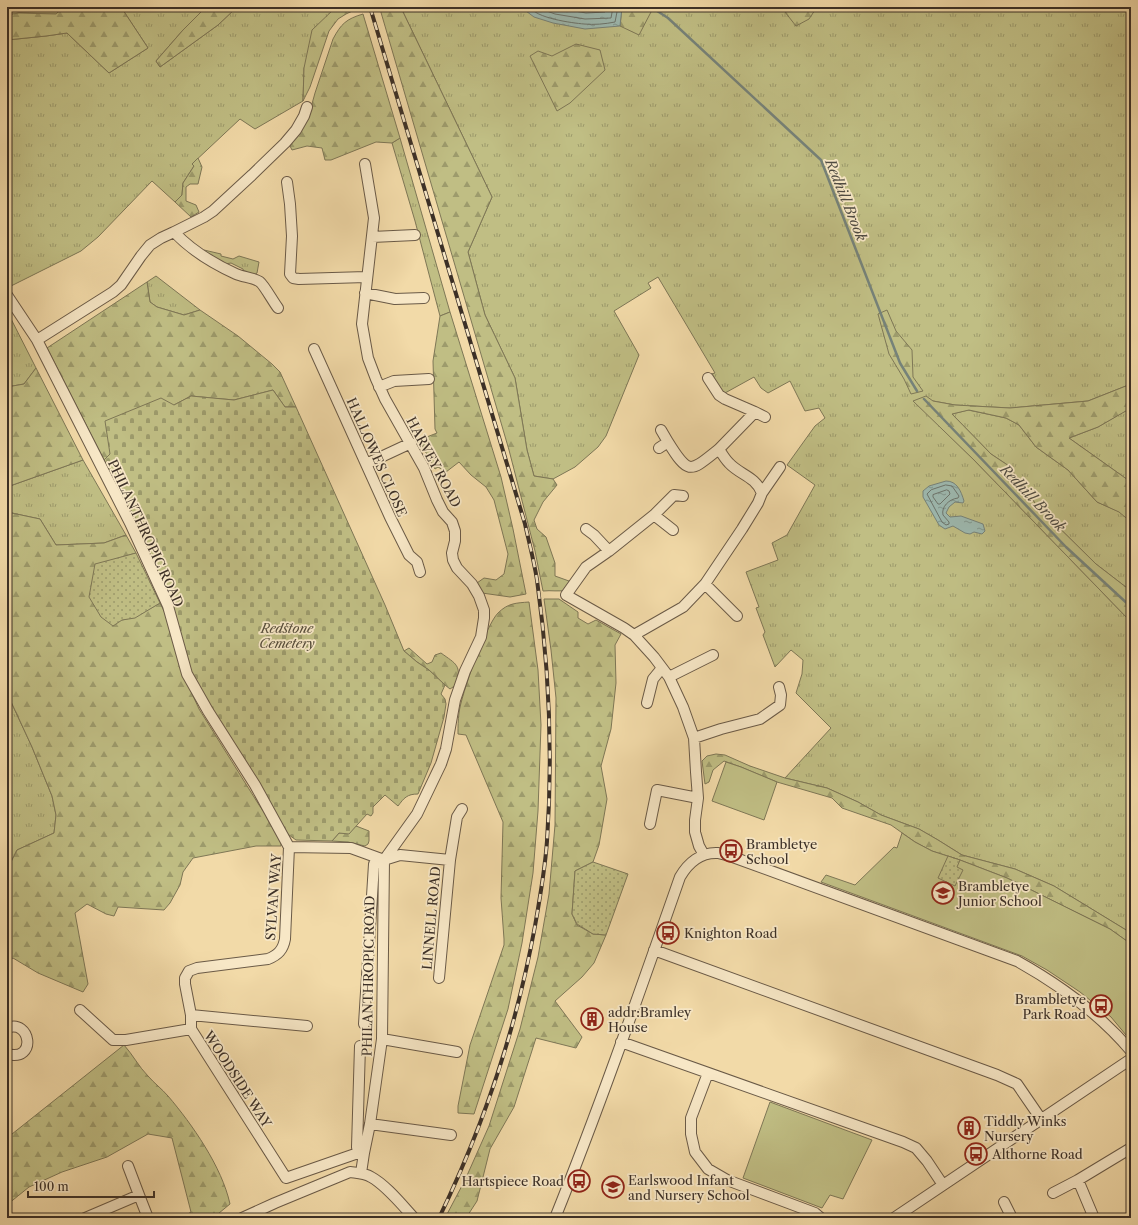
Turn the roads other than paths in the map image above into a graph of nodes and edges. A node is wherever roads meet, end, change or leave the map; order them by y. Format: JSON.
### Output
{"nodes":[{"id":1,"x":307,"y":107,"type":"dead end"},
{"id":2,"x":365,"y":164,"type":"dead end"},
{"id":3,"x":287,"y":182,"type":"dead end"},
{"id":4,"x":174,"y":232,"type":"junction"},
{"id":5,"x":415,"y":235,"type":"dead end"},
{"id":6,"x":372,"y":237,"type":"junction"},
{"id":7,"x":366,"y":277,"type":"junction"},
{"id":8,"x":365,"y":293,"type":"junction"},
{"id":9,"x":7,"y":295,"type":"edge"},
{"id":10,"x":424,"y":298,"type":"dead end"},
{"id":11,"x":278,"y":308,"type":"dead end"},
{"id":12,"x":38,"y":340,"type":"junction"},
{"id":13,"x":314,"y":349,"type":"dead end"},
{"id":14,"x":708,"y":378,"type":"dead end"},
{"id":15,"x":429,"y":379,"type":"dead end"},
{"id":16,"x":379,"y":387,"type":"junction"},
{"id":17,"x":755,"y":412,"type":"junction"},
{"id":18,"x":765,"y":417,"type":"dead end"},
{"id":19,"x":661,"y":430,"type":"dead end"},
{"id":20,"x":668,"y":442,"type":"junction"},
{"id":21,"x":411,"y":443,"type":"junction"},
{"id":22,"x":659,"y":448,"type":"dead end"},
{"id":23,"x":719,"y":449,"type":"junction"},
{"id":24,"x":366,"y":464,"type":"junction"},
{"id":25,"x":780,"y":467,"type":"dead end"},
{"id":26,"x":762,"y":493,"type":"junction"},
{"id":27,"x":683,"y":496,"type":"dead end"},
{"id":28,"x":654,"y":515,"type":"junction"},
{"id":29,"x":586,"y":529,"type":"dead end"},
{"id":30,"x":673,"y":530,"type":"dead end"},
{"id":31,"x":609,"y":551,"type":"junction"},
{"id":32,"x":420,"y":572,"type":"dead end"},
{"id":33,"x":705,"y":584,"type":"junction"},
{"id":34,"x":737,"y":616,"type":"dead end"},
{"id":35,"x":634,"y":635,"type":"junction"},
{"id":36,"x":713,"y":656,"type":"dead end"},
{"id":37,"x":662,"y":668,"type":"junction"},
{"id":38,"x":669,"y":677,"type":"junction"},
{"id":39,"x":780,"y":687,"type":"dead end"},
{"id":40,"x":647,"y":703,"type":"dead end"},
{"id":41,"x":694,"y":738,"type":"junction"},
{"id":42,"x":698,"y":798,"type":"junction"},
{"id":43,"x":462,"y":809,"type":"dead end"},
{"id":44,"x":650,"y":824,"type":"dead end"},
{"id":45,"x":289,"y":847,"type":"junction"},
{"id":46,"x":704,"y":855,"type":"junction"},
{"id":47,"x":384,"y":860,"type":"junction"},
{"id":48,"x":450,"y":860,"type":"junction"},
{"id":49,"x":654,"y":950,"type":"junction"},
{"id":50,"x":439,"y":978,"type":"dead end"},
{"id":51,"x":80,"y":1010,"type":"dead end"},
{"id":52,"x":191,"y":1015,"type":"junction"},
{"id":53,"x":364,"y":1024,"type":"dead end"},
{"id":54,"x":307,"y":1026,"type":"dead end"},
{"id":55,"x":7,"y":1028,"type":"edge"},
{"id":56,"x":191,"y":1029,"type":"junction"},
{"id":57,"x":382,"y":1039,"type":"junction"},
{"id":58,"x":621,"y":1042,"type":"junction"},
{"id":59,"x":360,"y":1046,"type":"dead end"},
{"id":60,"x":1131,"y":1051,"type":"edge"},
{"id":61,"x":457,"y":1052,"type":"dead end"},
{"id":62,"x":7,"y":1054,"type":"edge"},
{"id":63,"x":1131,"y":1059,"type":"edge"},
{"id":64,"x":708,"y":1073,"type":"junction"},
{"id":65,"x":1041,"y":1119,"type":"junction"},
{"id":66,"x":370,"y":1124,"type":"junction"},
{"id":67,"x":451,"y":1135,"type":"dead end"},
{"id":68,"x":1131,"y":1148,"type":"edge"},
{"id":69,"x":361,"y":1153,"type":"junction"},
{"id":70,"x":128,"y":1166,"type":"dead end"},
{"id":71,"x":361,"y":1173,"type":"junction"},
{"id":72,"x":1078,"y":1180,"type":"junction"},
{"id":73,"x":943,"y":1185,"type":"junction"},
{"id":74,"x":1053,"y":1193,"type":"dead end"},
{"id":75,"x":139,"y":1195,"type":"junction"},
{"id":76,"x":1004,"y":1202,"type":"dead end"},
{"id":77,"x":411,"y":1215,"type":"edge"},
{"id":78,"x":85,"y":1218,"type":"edge"},
{"id":79,"x":148,"y":1218,"type":"edge"},
{"id":80,"x":242,"y":1218,"type":"edge"},
{"id":81,"x":555,"y":1218,"type":"edge"},
{"id":82,"x":821,"y":1218,"type":"edge"},
{"id":83,"x":894,"y":1218,"type":"edge"},
{"id":84,"x":1012,"y":1218,"type":"edge"},
{"id":85,"x":1094,"y":1218,"type":"edge"}],
"edges":[{"from":1,"to":4,"type":"street"},
{"from":2,"to":6,"type":"street","name":"HARVEY ROAD"},
{"from":3,"to":7,"type":"street"},
{"from":4,"to":11,"type":"street"},
{"from":4,"to":12,"type":"street"},
{"from":5,"to":6,"type":"street"},
{"from":6,"to":7,"type":"street","name":"HARVEY ROAD"},
{"from":7,"to":8,"type":"street","name":"HARVEY ROAD"},
{"from":8,"to":10,"type":"street"},
{"from":8,"to":16,"type":"street","name":"HARVEY ROAD"},
{"from":9,"to":12,"type":"street","name":"PHILANTHROPIC ROAD"},
{"from":12,"to":45,"type":"street","name":"PHILANTHROPIC ROAD"},
{"from":13,"to":24,"type":"street","name":"HALLOWES CLOSE"},
{"from":14,"to":17,"type":"street"},
{"from":15,"to":16,"type":"street"},
{"from":16,"to":21,"type":"street","name":"HARVEY ROAD"},
{"from":17,"to":18,"type":"street"},
{"from":17,"to":23,"type":"street"},
{"from":19,"to":20,"type":"street"},
{"from":20,"to":22,"type":"street"},
{"from":20,"to":23,"type":"street"},
{"from":21,"to":24,"type":"street"},
{"from":21,"to":47,"type":"street","name":"HARVEY ROAD"},
{"from":23,"to":26,"type":"street"},
{"from":24,"to":32,"type":"street","name":"HALLOWES CLOSE"},
{"from":25,"to":26,"type":"street"},
{"from":26,"to":33,"type":"street"},
{"from":27,"to":28,"type":"street"},
{"from":28,"to":30,"type":"street"},
{"from":28,"to":31,"type":"street"},
{"from":29,"to":31,"type":"street"},
{"from":31,"to":35,"type":"street"},
{"from":33,"to":34,"type":"street"},
{"from":33,"to":35,"type":"street"},
{"from":35,"to":37,"type":"street"},
{"from":36,"to":38,"type":"street"},
{"from":37,"to":38,"type":"street"},
{"from":37,"to":40,"type":"street"},
{"from":38,"to":41,"type":"street"},
{"from":39,"to":41,"type":"street"},
{"from":41,"to":42,"type":"street"},
{"from":42,"to":44,"type":"street"},
{"from":42,"to":46,"type":"street"},
{"from":43,"to":48,"type":"street","name":"LINNELL ROAD"},
{"from":45,"to":47,"type":"street"},
{"from":45,"to":52,"type":"street","name":"SYLVAN WAY"},
{"from":46,"to":49,"type":"street"},
{"from":46,"to":60,"type":"street"},
{"from":47,"to":48,"type":"street","name":"LINNELL ROAD"},
{"from":47,"to":53,"type":"street"},
{"from":47,"to":57,"type":"street","name":"PHILANTHROPIC ROAD"},
{"from":48,"to":50,"type":"street","name":"LINNELL ROAD"},
{"from":49,"to":58,"type":"street"},
{"from":49,"to":65,"type":"street"},
{"from":51,"to":56,"type":"street","name":"WOODSIDE WAY"},
{"from":52,"to":54,"type":"street"},
{"from":52,"to":56,"type":"street","name":"SYLVAN WAY"},
{"from":55,"to":62,"type":"street"},
{"from":56,"to":69,"type":"street","name":"WOODSIDE WAY"},
{"from":57,"to":61,"type":"street"},
{"from":57,"to":66,"type":"street","name":"PHILANTHROPIC ROAD"},
{"from":58,"to":64,"type":"street"},
{"from":58,"to":81,"type":"street"},
{"from":59,"to":69,"type":"street"},
{"from":63,"to":65,"type":"street"},
{"from":64,"to":73,"type":"street"},
{"from":64,"to":82,"type":"street"},
{"from":65,"to":73,"type":"street"},
{"from":66,"to":67,"type":"street"},
{"from":66,"to":69,"type":"street","name":"PHILANTHROPIC ROAD"},
{"from":68,"to":72,"type":"street"},
{"from":69,"to":71,"type":"street","name":"PHILANTHROPIC ROAD"},
{"from":70,"to":75,"type":"street"},
{"from":71,"to":77,"type":"street"},
{"from":71,"to":80,"type":"street"},
{"from":72,"to":74,"type":"street"},
{"from":72,"to":85,"type":"street"},
{"from":73,"to":83,"type":"street"},
{"from":75,"to":78,"type":"street"},
{"from":75,"to":79,"type":"street"},
{"from":76,"to":84,"type":"street"}]}
